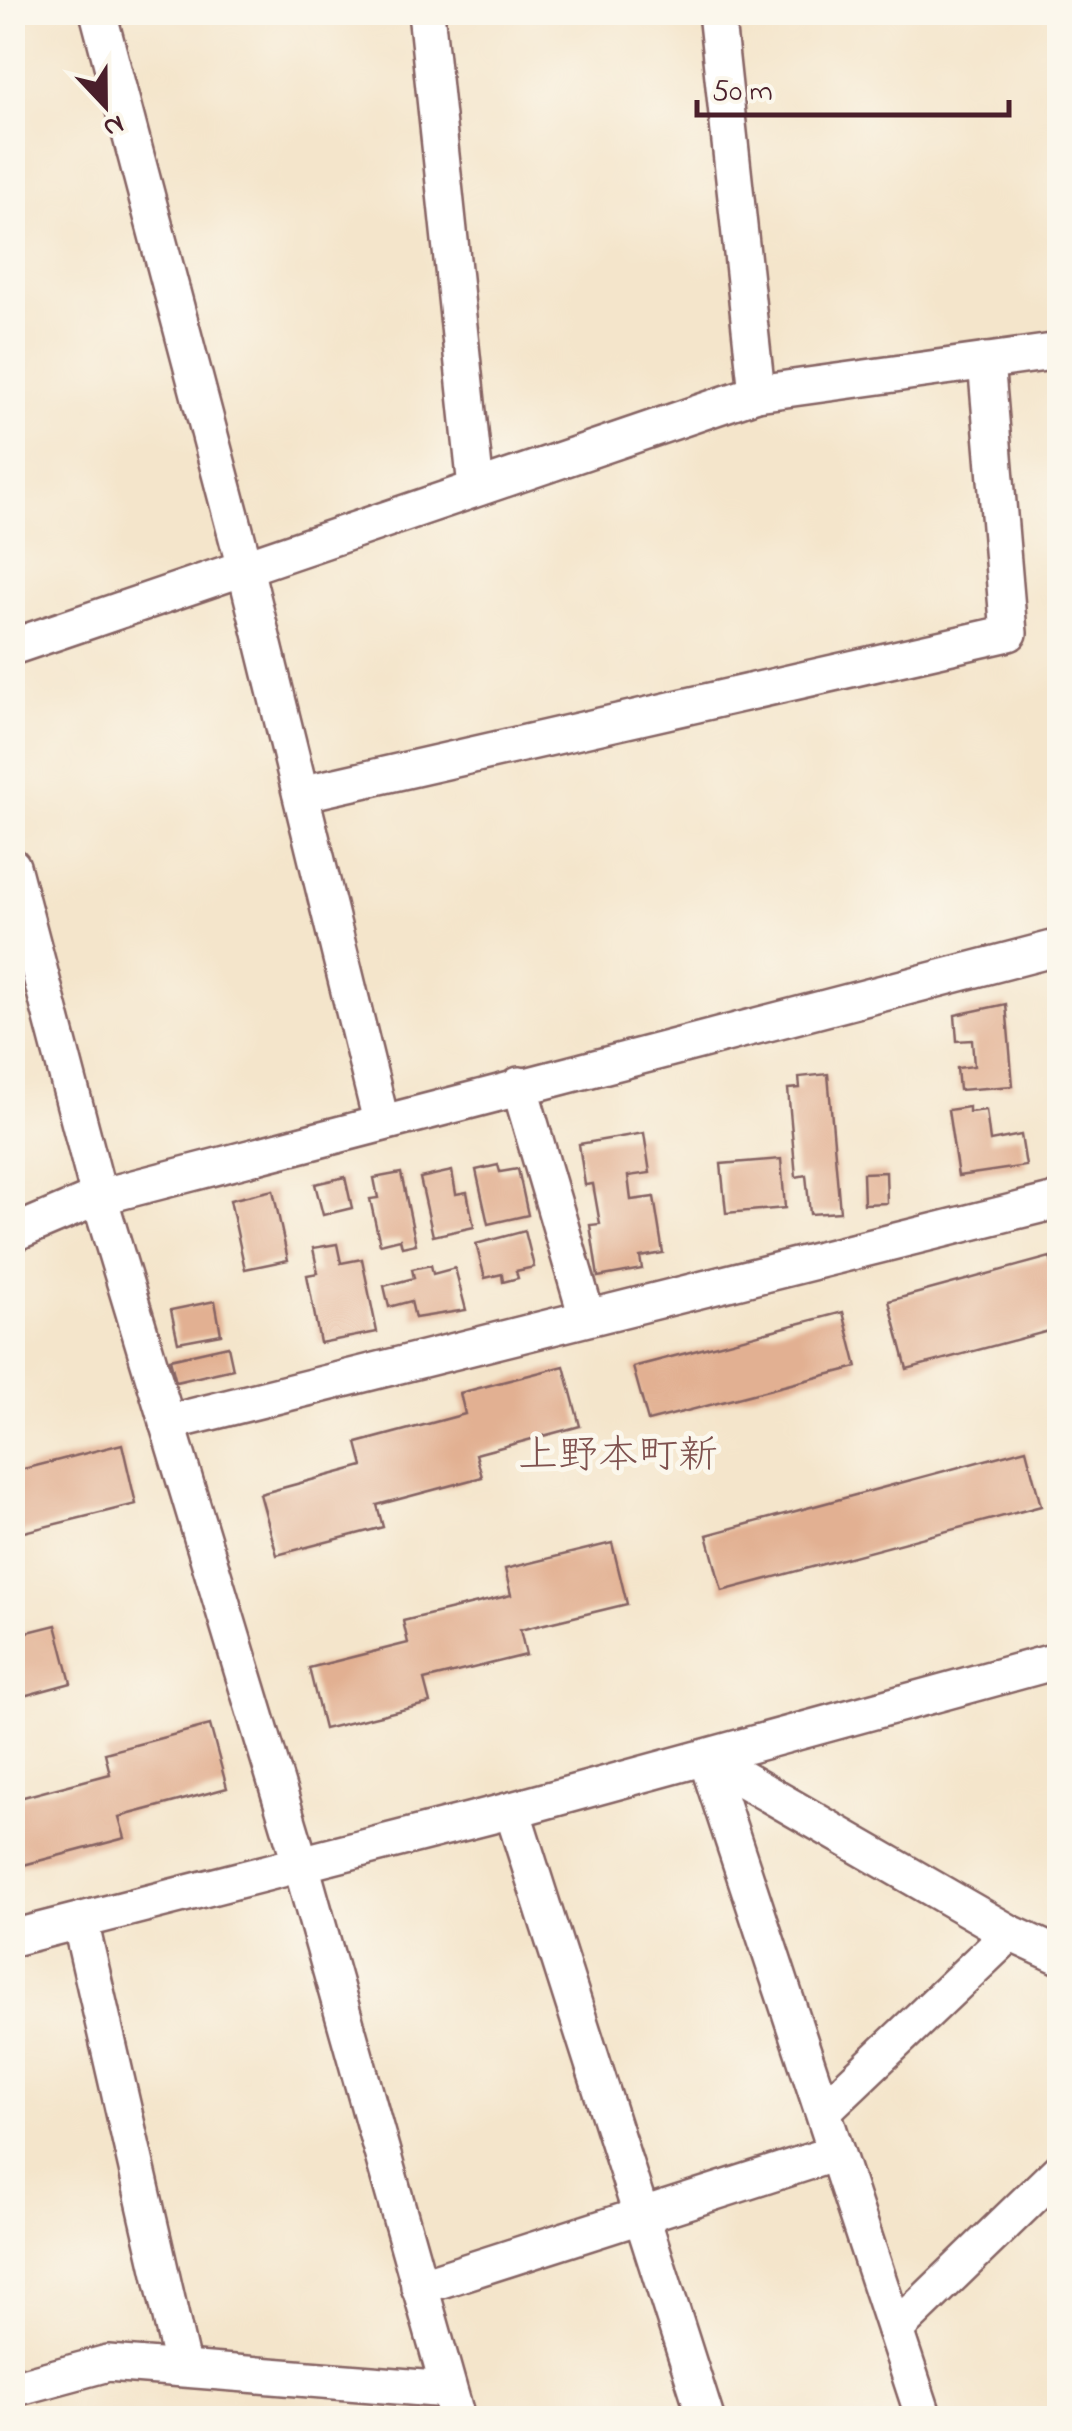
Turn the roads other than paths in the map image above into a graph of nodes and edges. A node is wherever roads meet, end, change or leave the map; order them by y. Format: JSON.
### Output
{"nodes":[{"id":1,"x":98,"y":12,"type":"edge"},
{"id":2,"x":426,"y":12,"type":"edge"},
{"id":3,"x":716,"y":12,"type":"edge"},
{"id":4,"x":1060,"y":351,"type":"edge"},
{"id":5,"x":986,"y":361,"type":"junction"},
{"id":6,"x":758,"y":393,"type":"junction"},
{"id":7,"x":476,"y":488,"type":"junction"},
{"id":8,"x":245,"y":568,"type":"junction"},
{"id":9,"x":12,"y":647,"type":"edge"},
{"id":10,"x":301,"y":794,"type":"junction"},
{"id":11,"x":12,"y":866,"type":"edge"},
{"id":12,"x":1060,"y":947,"type":"edge"},
{"id":13,"x":519,"y":1085,"type":"junction"},
{"id":14,"x":381,"y":1121,"type":"junction"},
{"id":15,"x":98,"y":1197,"type":"junction"},
{"id":16,"x":1060,"y":1200,"type":"edge"},
{"id":17,"x":12,"y":1234,"type":"edge"},
{"id":18,"x":587,"y":1318,"type":"junction"},
{"id":19,"x":167,"y":1423,"type":"junction"},
{"id":20,"x":1060,"y":1660,"type":"edge"},
{"id":21,"x":706,"y":1758,"type":"junction"},
{"id":22,"x":512,"y":1810,"type":"junction"},
{"id":23,"x":301,"y":1865,"type":"junction"},
{"id":24,"x":80,"y":1921,"type":"junction"},
{"id":25,"x":1010,"y":1933,"type":"junction"},
{"id":26,"x":12,"y":1938,"type":"edge"},
{"id":27,"x":1060,"y":1956,"type":"edge"},
{"id":28,"x":824,"y":2110,"type":"junction"},
{"id":29,"x":836,"y":2152,"type":"junction"},
{"id":30,"x":1060,"y":2170,"type":"edge"},
{"id":31,"x":642,"y":2215,"type":"junction"},
{"id":32,"x":420,"y":2287,"type":"junction"},
{"id":33,"x":895,"y":2330,"type":"junction"},
{"id":34,"x":182,"y":2366,"type":"junction"},
{"id":35,"x":12,"y":2389,"type":"edge"},
{"id":36,"x":452,"y":2404,"type":"edge"},
{"id":37,"x":706,"y":2418,"type":"edge"},
{"id":38,"x":924,"y":2418,"type":"edge"}],
"edges":[{"from":1,"to":8,"type":"street"},
{"from":2,"to":7,"type":"street"},
{"from":3,"to":6,"type":"street"},
{"from":4,"to":5,"type":"street"},
{"from":5,"to":6,"type":"street"},
{"from":5,"to":10,"type":"street"},
{"from":6,"to":7,"type":"street"},
{"from":7,"to":8,"type":"street"},
{"from":8,"to":9,"type":"street"},
{"from":8,"to":10,"type":"street"},
{"from":10,"to":14,"type":"street"},
{"from":11,"to":15,"type":"street"},
{"from":12,"to":13,"type":"street"},
{"from":13,"to":14,"type":"street"},
{"from":13,"to":18,"type":"street"},
{"from":14,"to":15,"type":"street"},
{"from":15,"to":17,"type":"street"},
{"from":15,"to":19,"type":"street"},
{"from":16,"to":18,"type":"street"},
{"from":18,"to":19,"type":"street"},
{"from":19,"to":23,"type":"street"},
{"from":20,"to":21,"type":"street"},
{"from":21,"to":22,"type":"street"},
{"from":21,"to":25,"type":"street"},
{"from":21,"to":28,"type":"street"},
{"from":22,"to":23,"type":"street"},
{"from":22,"to":31,"type":"street"},
{"from":23,"to":24,"type":"street"},
{"from":23,"to":32,"type":"street"},
{"from":24,"to":26,"type":"street"},
{"from":24,"to":34,"type":"street"},
{"from":25,"to":27,"type":"street"},
{"from":25,"to":28,"type":"street"},
{"from":28,"to":29,"type":"street"},
{"from":29,"to":31,"type":"street"},
{"from":29,"to":33,"type":"street"},
{"from":30,"to":33,"type":"street"},
{"from":31,"to":32,"type":"street"},
{"from":31,"to":37,"type":"street"},
{"from":32,"to":36,"type":"street"},
{"from":33,"to":38,"type":"street"},
{"from":34,"to":35,"type":"street"},
{"from":34,"to":36,"type":"street"}]}
